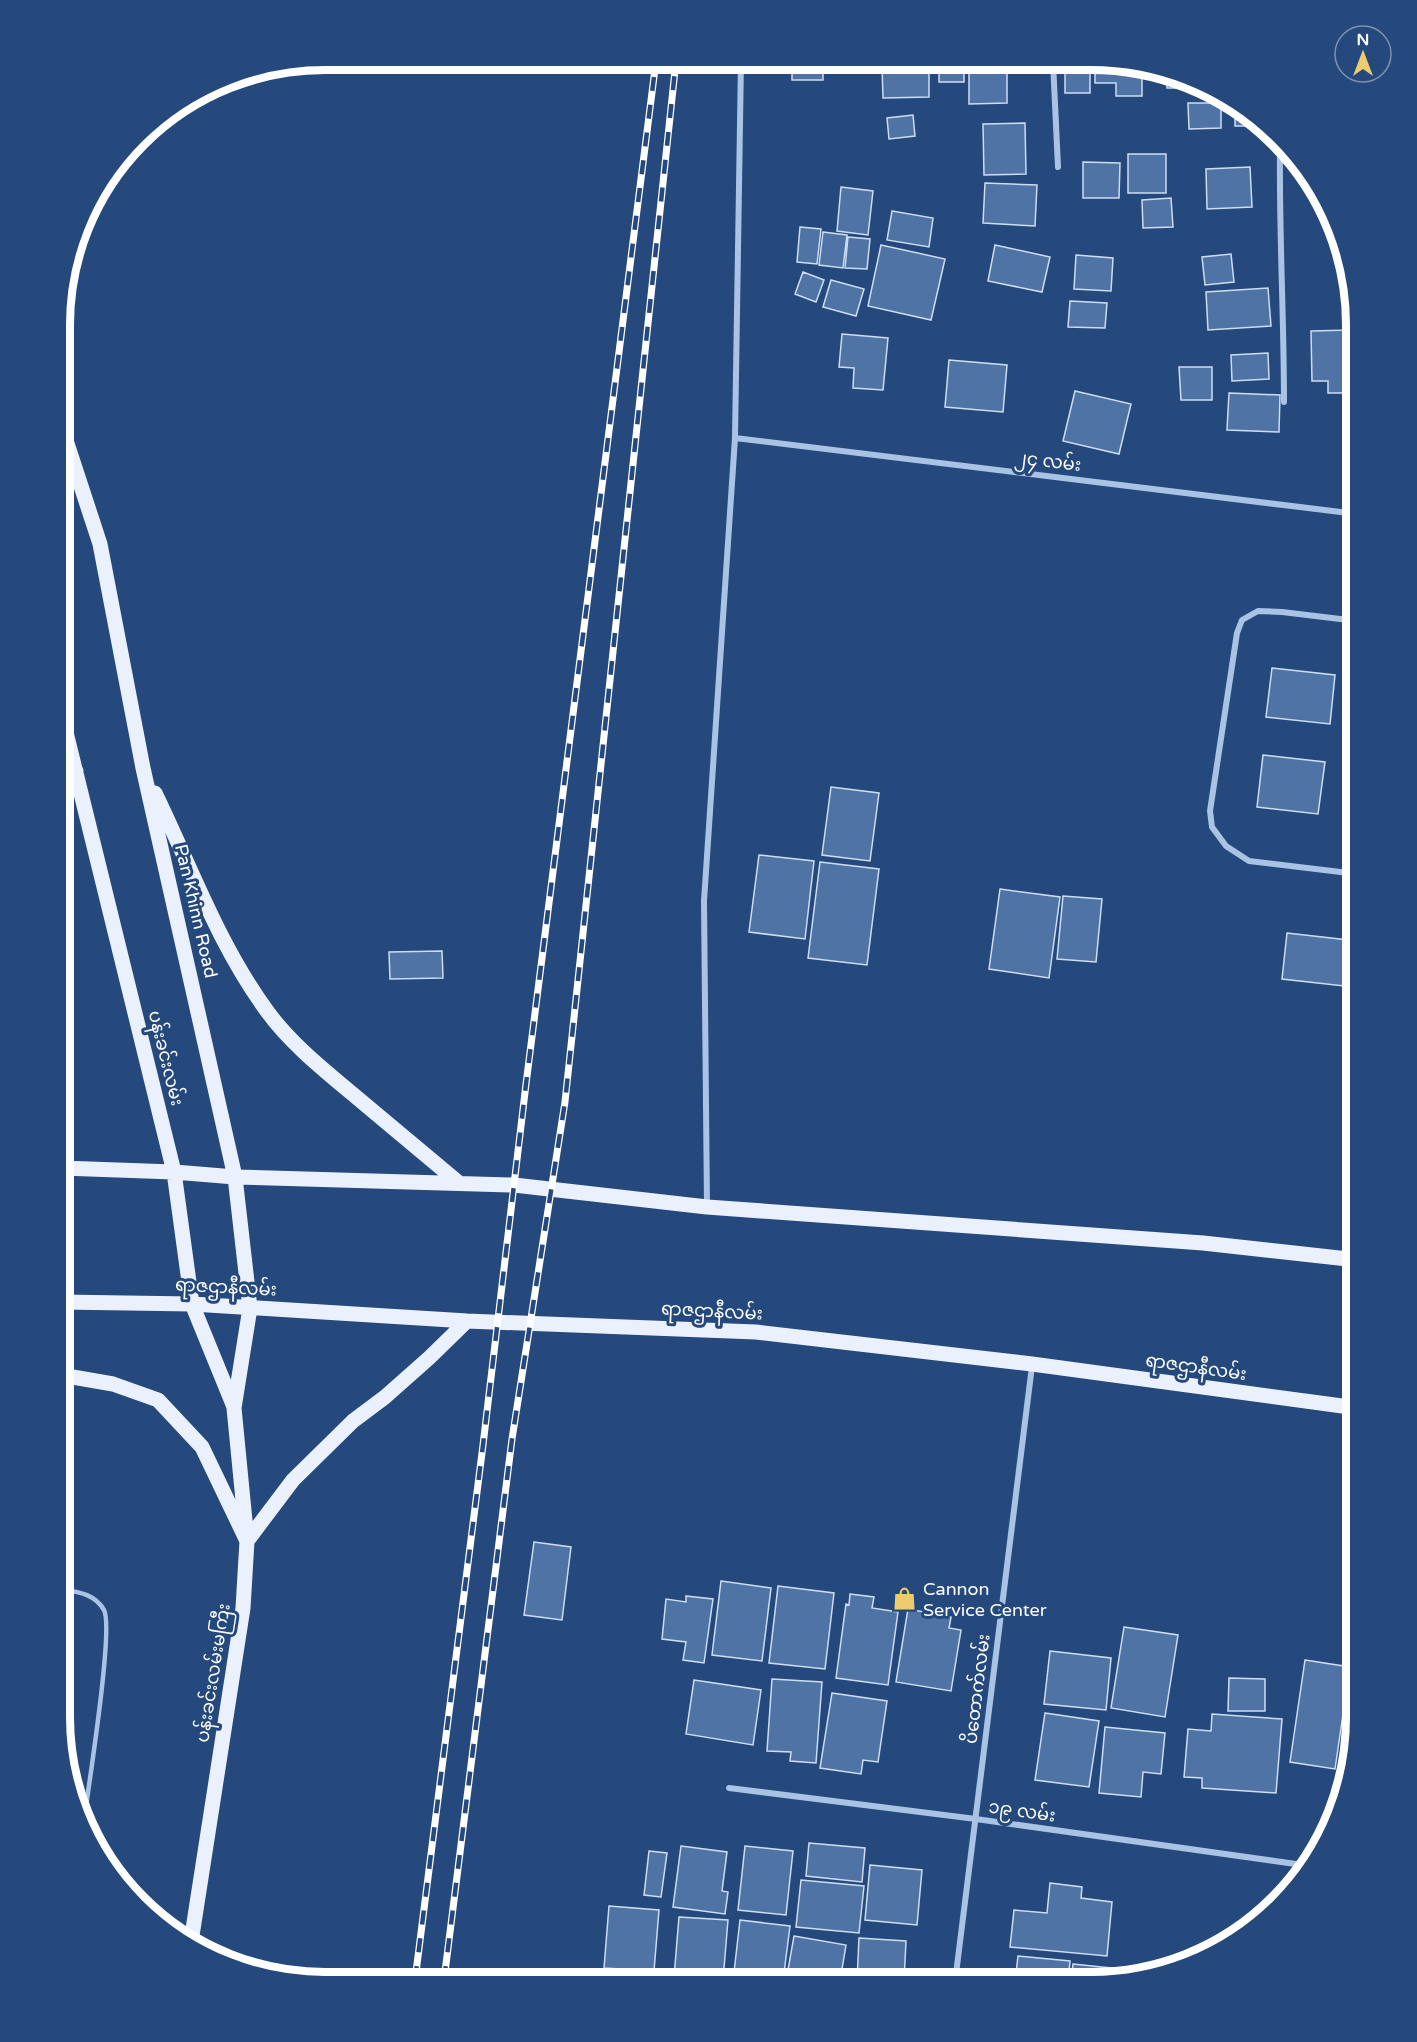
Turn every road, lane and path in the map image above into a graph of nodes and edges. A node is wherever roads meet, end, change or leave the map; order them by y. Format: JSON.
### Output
{"nodes":[{"id":1,"x":741,"y":70,"type":"edge"},
{"id":2,"x":1053,"y":70,"type":"edge"},
{"id":3,"x":1280,"y":154,"type":"edge"},
{"id":4,"x":1058,"y":167,"type":"dead end"},
{"id":5,"x":1284,"y":402,"type":"dead end"},
{"id":6,"x":735,"y":438,"type":"junction"},
{"id":7,"x":70,"y":453,"type":"edge"},
{"id":8,"x":1346,"y":512,"type":"edge"},
{"id":9,"x":1346,"y":620,"type":"edge"},
{"id":10,"x":70,"y":747,"type":"edge"},
{"id":11,"x":143,"y":768,"type":"junction"},
{"id":12,"x":76,"y":771,"type":"junction"},
{"id":13,"x":70,"y":788,"type":"edge"},
{"id":14,"x":1346,"y":873,"type":"edge"},
{"id":15,"x":70,"y":1168,"type":"edge"},
{"id":16,"x":174,"y":1172,"type":"junction"},
{"id":17,"x":235,"y":1177,"type":"junction"},
{"id":18,"x":459,"y":1183,"type":"junction"},
{"id":19,"x":707,"y":1207,"type":"junction"},
{"id":20,"x":1346,"y":1259,"type":"edge"},
{"id":21,"x":70,"y":1302,"type":"edge"},
{"id":22,"x":192,"y":1304,"type":"junction"},
{"id":23,"x":250,"y":1308,"type":"junction"},
{"id":24,"x":467,"y":1321,"type":"junction"},
{"id":25,"x":1032,"y":1364,"type":"junction"},
{"id":26,"x":70,"y":1377,"type":"edge"},
{"id":27,"x":1346,"y":1407,"type":"edge"},
{"id":28,"x":234,"y":1408,"type":"junction"},
{"id":29,"x":247,"y":1541,"type":"junction"},
{"id":30,"x":70,"y":1591,"type":"edge"},
{"id":31,"x":729,"y":1788,"type":"dead end"},
{"id":32,"x":86,"y":1804,"type":"edge"},
{"id":33,"x":976,"y":1819,"type":"junction"},
{"id":34,"x":1299,"y":1864,"type":"edge"},
{"id":35,"x":192,"y":1933,"type":"edge"},
{"id":36,"x":956,"y":1971,"type":"edge"}],
"edges":[{"from":1,"to":6,"type":"street"},
{"from":2,"to":4,"type":"street"},
{"from":3,"to":5,"type":"street"},
{"from":6,"to":8,"type":"street","name":"၂၄ လမ်း"},
{"from":6,"to":19,"type":"street"},
{"from":7,"to":11,"type":"main road","name":"Pan Khinn Road"},
{"from":9,"to":14,"type":"street"},
{"from":10,"to":12,"type":"main road","name":"ပန်းခင်းလမ်း"},
{"from":11,"to":17,"type":"main road","name":"Pan Khinn Road"},
{"from":11,"to":18,"type":"main road"},
{"from":12,"to":13,"type":"main road"},
{"from":12,"to":16,"type":"main road","name":"ပန်းခင်းလမ်း"},
{"from":15,"to":16,"type":"main road"},
{"from":16,"to":17,"type":"main road"},
{"from":16,"to":22,"type":"main road","name":"ပန်းခင်းလမ်း"},
{"from":17,"to":18,"type":"main road"},
{"from":17,"to":23,"type":"main road","name":"Pan Khinn Road"},
{"from":18,"to":19,"type":"main road"},
{"from":19,"to":20,"type":"main road"},
{"from":21,"to":22,"type":"main road","name":"ရာဇဌာနီလမ်း"},
{"from":22,"to":23,"type":"main road","name":"ရာဇဌာနီလမ်း"},
{"from":22,"to":28,"type":"main road","name":"ပန်းခင်းလမ်း"},
{"from":23,"to":24,"type":"main road","name":"ရာဇဌာနီလမ်း"},
{"from":23,"to":28,"type":"main road","name":"Pan Khinn Road"},
{"from":24,"to":25,"type":"main road","name":"ရာဇဌာနီလမ်း"},
{"from":24,"to":29,"type":"main road"},
{"from":25,"to":27,"type":"main road","name":"ရာဇဌာနီလမ်း"},
{"from":25,"to":33,"type":"street","name":"ပိတောက်လမ်း"},
{"from":26,"to":29,"type":"main road"},
{"from":28,"to":29,"type":"main road","name":"ပန်းခင်းလမ်းမကြီး"},
{"from":29,"to":35,"type":"main road","name":"ပန်းခင်းလမ်းမကြီး"},
{"from":30,"to":32,"type":"lane"},
{"from":31,"to":33,"type":"street","name":"၁၉ လမ်း"},
{"from":33,"to":34,"type":"street","name":"၁၉ လမ်း"},
{"from":33,"to":36,"type":"street","name":"ပိတောက်လမ်း"}]}
